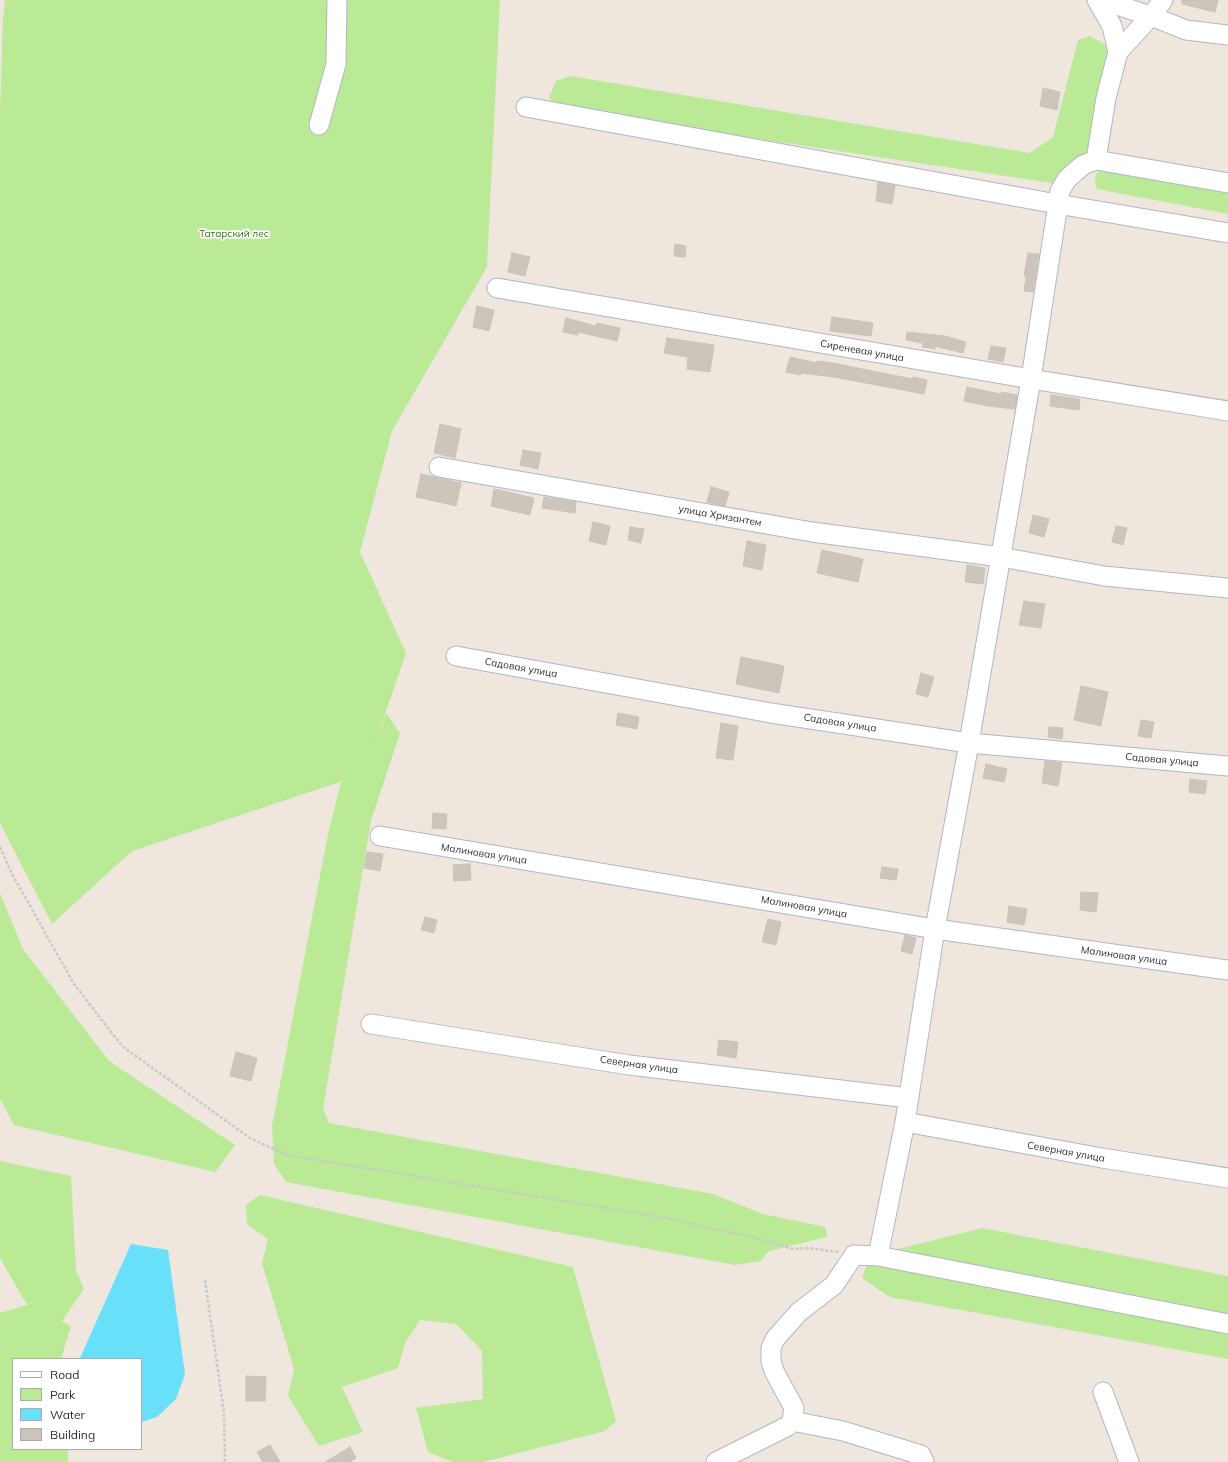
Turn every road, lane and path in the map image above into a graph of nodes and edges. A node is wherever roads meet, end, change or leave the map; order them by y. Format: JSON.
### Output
{"nodes":[{"id":1,"x":337,"y":0,"type":"edge"},
{"id":2,"x":1097,"y":0,"type":"edge"},
{"id":3,"x":1101,"y":0,"type":"edge"},
{"id":4,"x":1163,"y":0,"type":"edge"},
{"id":5,"x":1152,"y":16,"type":"junction"},
{"id":6,"x":1228,"y":35,"type":"edge"},
{"id":7,"x":1118,"y":52,"type":"junction"},
{"id":8,"x":526,"y":107,"type":"dead end"},
{"id":9,"x":319,"y":125,"type":"dead end"},
{"id":10,"x":1096,"y":160,"type":"junction"},
{"id":11,"x":1228,"y":182,"type":"edge"},
{"id":12,"x":1057,"y":204,"type":"junction"},
{"id":13,"x":1228,"y":233,"type":"edge"},
{"id":14,"x":497,"y":288,"type":"dead end"},
{"id":15,"x":1031,"y":380,"type":"junction"},
{"id":16,"x":1228,"y":411,"type":"edge"},
{"id":17,"x":439,"y":467,"type":"dead end"},
{"id":18,"x":1001,"y":557,"type":"junction"},
{"id":19,"x":1228,"y":588,"type":"edge"},
{"id":20,"x":456,"y":656,"type":"dead end"},
{"id":21,"x":969,"y":743,"type":"junction"},
{"id":22,"x":1228,"y":766,"type":"edge"},
{"id":23,"x":380,"y":836,"type":"dead end"},
{"id":24,"x":0,"y":847,"type":"edge"},
{"id":25,"x":935,"y":929,"type":"junction"},
{"id":26,"x":1228,"y":970,"type":"edge"},
{"id":27,"x":371,"y":1024,"type":"dead end"},
{"id":28,"x":909,"y":1098,"type":"junction"},
{"id":29,"x":905,"y":1122,"type":"junction"},
{"id":30,"x":1228,"y":1178,"type":"edge"},
{"id":31,"x":854,"y":1255,"type":"junction"},
{"id":32,"x":878,"y":1256,"type":"junction"},
{"id":33,"x":205,"y":1280,"type":"dead end"},
{"id":34,"x":1228,"y":1324,"type":"edge"},
{"id":35,"x":1103,"y":1392,"type":"dead end"},
{"id":36,"x":792,"y":1421,"type":"junction"},
{"id":37,"x":720,"y":1461,"type":"edge"},
{"id":38,"x":225,"y":1462,"type":"edge"},
{"id":39,"x":924,"y":1462,"type":"edge"},
{"id":40,"x":1129,"y":1462,"type":"edge"}],
"edges":[{"from":1,"to":9,"type":"street"},
{"from":2,"to":7,"type":"street"},
{"from":3,"to":5,"type":"street"},
{"from":4,"to":5,"type":"street"},
{"from":5,"to":6,"type":"street"},
{"from":5,"to":7,"type":"street"},
{"from":7,"to":10,"type":"street"},
{"from":8,"to":12,"type":"street"},
{"from":10,"to":11,"type":"street"},
{"from":10,"to":12,"type":"street"},
{"from":12,"to":13,"type":"street"},
{"from":12,"to":15,"type":"street"},
{"from":14,"to":15,"type":"street","name":"Сиреневая улица"},
{"from":15,"to":16,"type":"street","name":"Сиреневая улица"},
{"from":15,"to":18,"type":"street"},
{"from":17,"to":18,"type":"street","name":"улица Хризантем"},
{"from":18,"to":19,"type":"street","name":"улица Хризантем"},
{"from":18,"to":21,"type":"street"},
{"from":20,"to":21,"type":"street","name":"Садовая улица"},
{"from":21,"to":22,"type":"street","name":"Садовая улица"},
{"from":21,"to":25,"type":"street"},
{"from":23,"to":25,"type":"street","name":"Малиновая улица"},
{"from":24,"to":31,"type":"path"},
{"from":25,"to":26,"type":"street","name":"Малиновая улица"},
{"from":25,"to":28,"type":"street"},
{"from":27,"to":28,"type":"street","name":"Северная улица"},
{"from":28,"to":29,"type":"street"},
{"from":29,"to":30,"type":"street","name":"Северная улица"},
{"from":29,"to":32,"type":"street"},
{"from":31,"to":32,"type":"street"},
{"from":31,"to":36,"type":"street"},
{"from":32,"to":34,"type":"street"},
{"from":33,"to":38,"type":"path"},
{"from":35,"to":40,"type":"street"},
{"from":36,"to":37,"type":"street"},
{"from":36,"to":39,"type":"street"}]}
